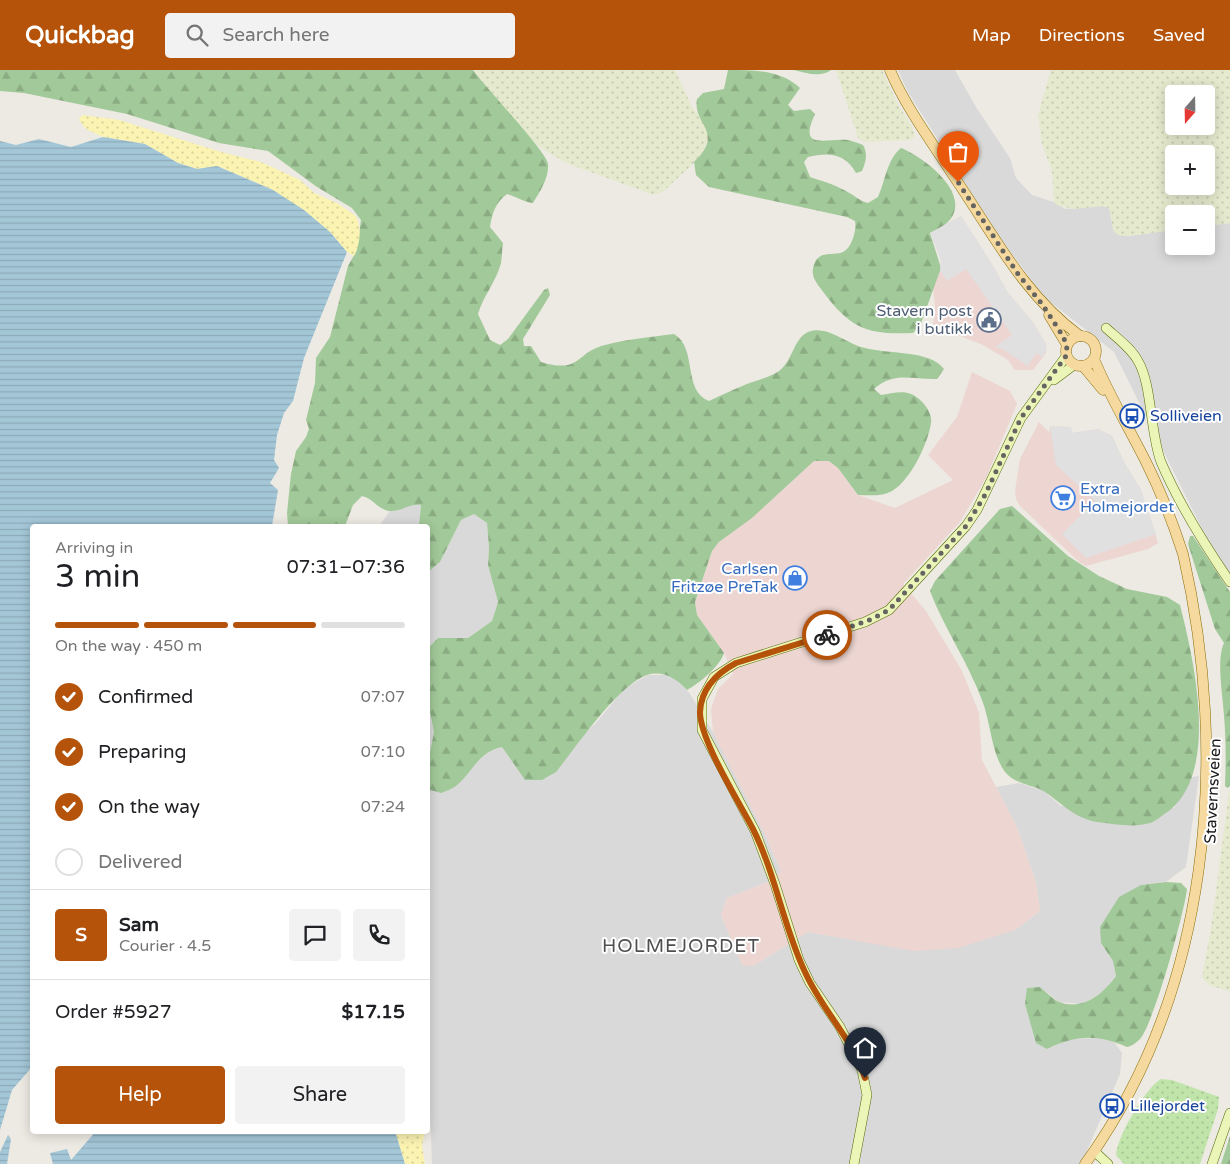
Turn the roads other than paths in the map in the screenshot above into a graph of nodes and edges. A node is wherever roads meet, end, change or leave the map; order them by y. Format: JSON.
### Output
{"nodes":[{"id":1,"x":890,"y":70,"type":"edge"},
{"id":2,"x":1042,"y":304,"type":"junction"},
{"id":3,"x":1106,"y":328,"type":"dead end"},
{"id":4,"x":1080,"y":336,"type":"junction"},
{"id":5,"x":1067,"y":350,"type":"junction"},
{"id":6,"x":1094,"y":359,"type":"junction"},
{"id":7,"x":1079,"y":365,"type":"junction"},
{"id":8,"x":1044,"y":388,"type":"junction"},
{"id":9,"x":1116,"y":408,"type":"junction"},
{"id":10,"x":1230,"y":582,"type":"edge"},
{"id":11,"x":1216,"y":735,"type":"dead end"},
{"id":12,"x":1216,"y":786,"type":"dead end"},
{"id":13,"x":1230,"y":1113,"type":"edge"},
{"id":14,"x":1094,"y":1151,"type":"junction"},
{"id":15,"x":854,"y":1164,"type":"edge"},
{"id":16,"x":1086,"y":1164,"type":"edge"},
{"id":17,"x":1108,"y":1164,"type":"edge"},
{"id":18,"x":1212,"y":1164,"type":"edge"}],
"edges":[{"from":1,"to":2,"type":"main road"},
{"from":2,"to":4,"type":"main road"},
{"from":2,"to":5,"type":"main road"},
{"from":3,"to":10,"type":"street"},
{"from":4,"to":5,"type":"main road"},
{"from":4,"to":6,"type":"main road"},
{"from":5,"to":7,"type":"main road"},
{"from":5,"to":8,"type":"street"},
{"from":6,"to":7,"type":"main road"},
{"from":6,"to":9,"type":"main road","name":"Stavernsveien"},
{"from":7,"to":8,"type":"street"},
{"from":7,"to":9,"type":"main road","name":"Stavernsveien"},
{"from":8,"to":15,"type":"street"},
{"from":9,"to":11,"type":"main road","name":"Stavernsveien"},
{"from":12,"to":14,"type":"main road","name":"Stavernsveien"},
{"from":13,"to":18,"type":"street"},
{"from":14,"to":16,"type":"main road","name":"Stavernsveien"},
{"from":14,"to":17,"type":"street"}]}
